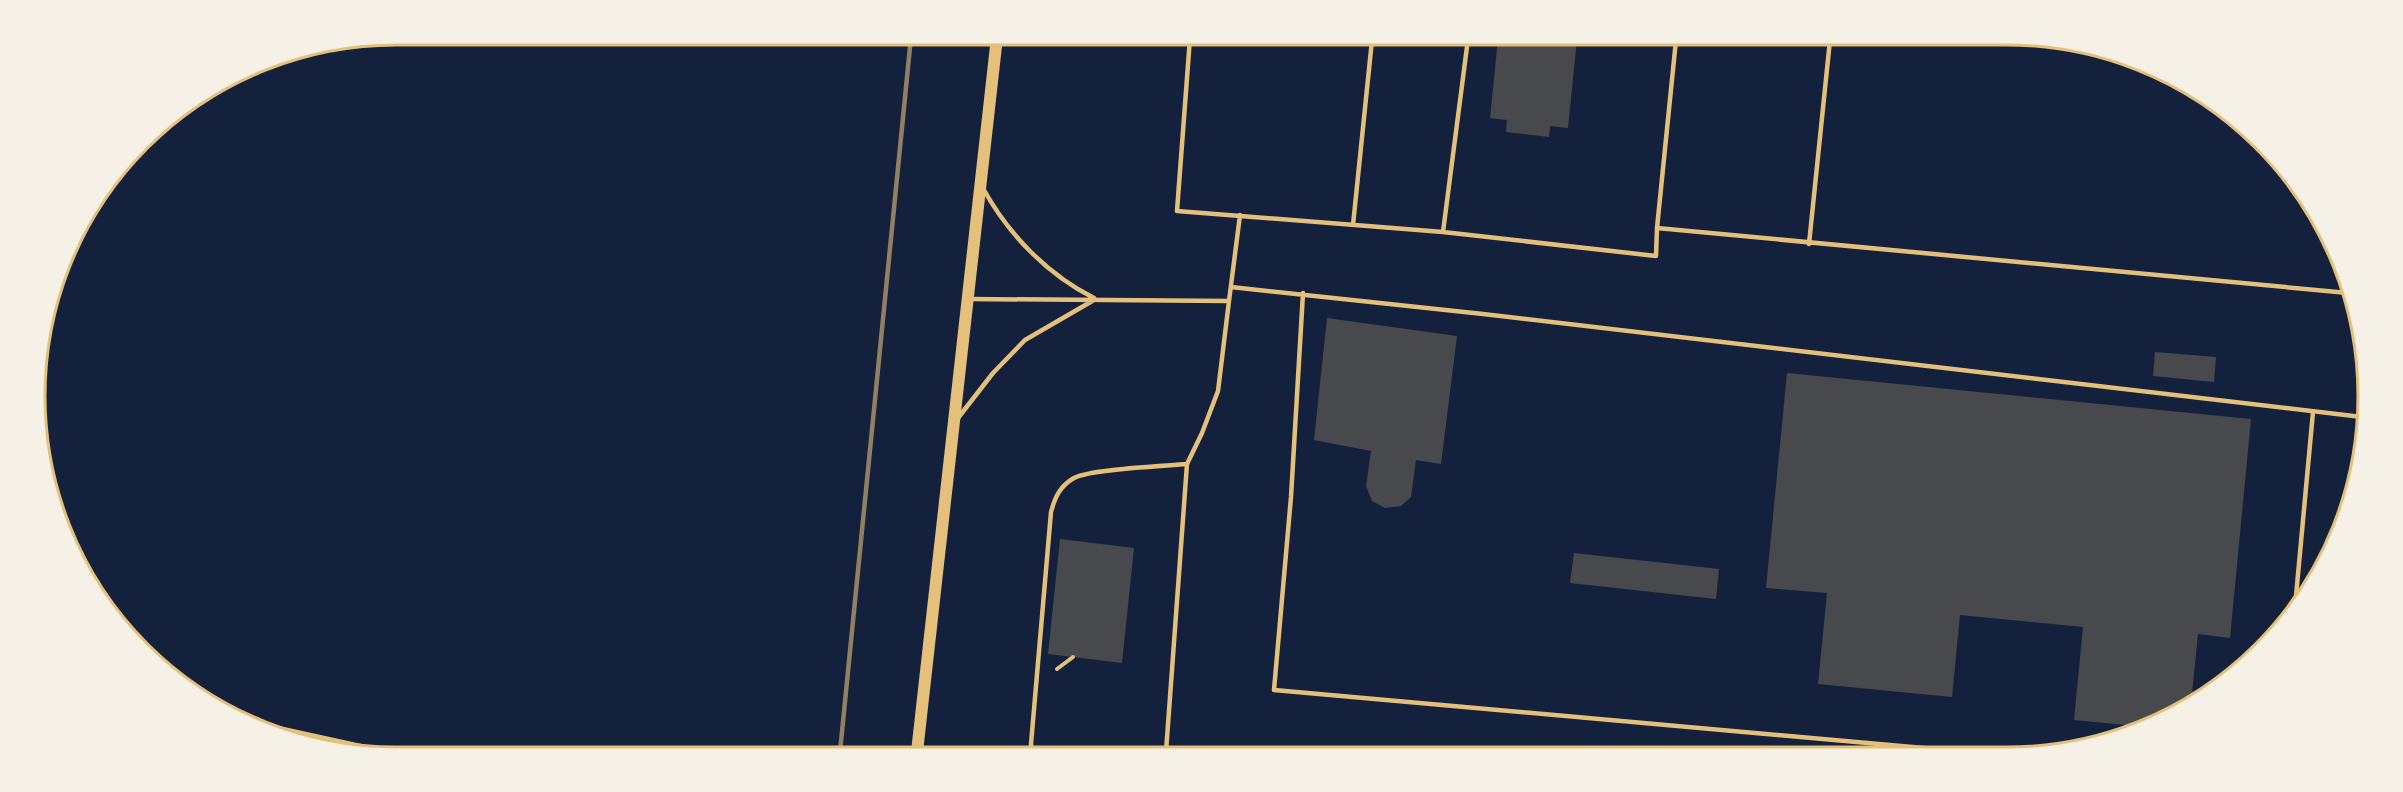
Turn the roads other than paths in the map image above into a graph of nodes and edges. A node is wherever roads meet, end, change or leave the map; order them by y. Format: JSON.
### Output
{"nodes":[{"id":1,"x":996,"y":45,"type":"edge"},
{"id":2,"x":1189,"y":45,"type":"edge"},
{"id":3,"x":1371,"y":45,"type":"edge"},
{"id":4,"x":1467,"y":45,"type":"edge"},
{"id":5,"x":1675,"y":45,"type":"edge"},
{"id":6,"x":1829,"y":45,"type":"edge"},
{"id":7,"x":980,"y":184,"type":"junction"},
{"id":8,"x":1240,"y":215,"type":"junction"},
{"id":9,"x":1353,"y":225,"type":"junction"},
{"id":10,"x":1657,"y":228,"type":"junction"},
{"id":11,"x":1443,"y":232,"type":"junction"},
{"id":12,"x":1809,"y":243,"type":"junction"},
{"id":13,"x":1231,"y":287,"type":"junction"},
{"id":14,"x":2342,"y":292,"type":"edge"},
{"id":15,"x":1303,"y":293,"type":"junction"},
{"id":16,"x":968,"y":299,"type":"junction"},
{"id":17,"x":1096,"y":299,"type":"junction"},
{"id":18,"x":1229,"y":301,"type":"junction"},
{"id":19,"x":2313,"y":412,"type":"junction"},
{"id":20,"x":2357,"y":417,"type":"edge"},
{"id":21,"x":954,"y":423,"type":"junction"},
{"id":22,"x":1187,"y":464,"type":"junction"},
{"id":23,"x":2296,"y":595,"type":"edge"},
{"id":24,"x":292,"y":731,"type":"edge"},
{"id":25,"x":352,"y":744,"type":"edge"},
{"id":26,"x":918,"y":747,"type":"edge"},
{"id":27,"x":1031,"y":747,"type":"edge"},
{"id":28,"x":1166,"y":747,"type":"edge"},
{"id":29,"x":1912,"y":747,"type":"edge"}],
"edges":[{"from":1,"to":7,"type":"main road"},
{"from":2,"to":8,"type":"lane"},
{"from":3,"to":9,"type":"lane"},
{"from":4,"to":11,"type":"lane"},
{"from":5,"to":10,"type":"lane"},
{"from":6,"to":12,"type":"lane"},
{"from":7,"to":16,"type":"main road"},
{"from":7,"to":17,"type":"lane"},
{"from":8,"to":9,"type":"lane"},
{"from":8,"to":13,"type":"lane"},
{"from":9,"to":11,"type":"lane"},
{"from":10,"to":11,"type":"lane"},
{"from":10,"to":12,"type":"lane"},
{"from":12,"to":14,"type":"lane"},
{"from":13,"to":15,"type":"lane"},
{"from":13,"to":18,"type":"lane"},
{"from":15,"to":19,"type":"lane"},
{"from":15,"to":29,"type":"lane"},
{"from":16,"to":17,"type":"lane"},
{"from":16,"to":21,"type":"main road"},
{"from":17,"to":18,"type":"lane"},
{"from":17,"to":21,"type":"lane"},
{"from":18,"to":22,"type":"lane"},
{"from":19,"to":20,"type":"lane"},
{"from":19,"to":23,"type":"lane"},
{"from":21,"to":26,"type":"main road"},
{"from":22,"to":27,"type":"lane"},
{"from":22,"to":28,"type":"lane"},
{"from":24,"to":25,"type":"lane"}]}
